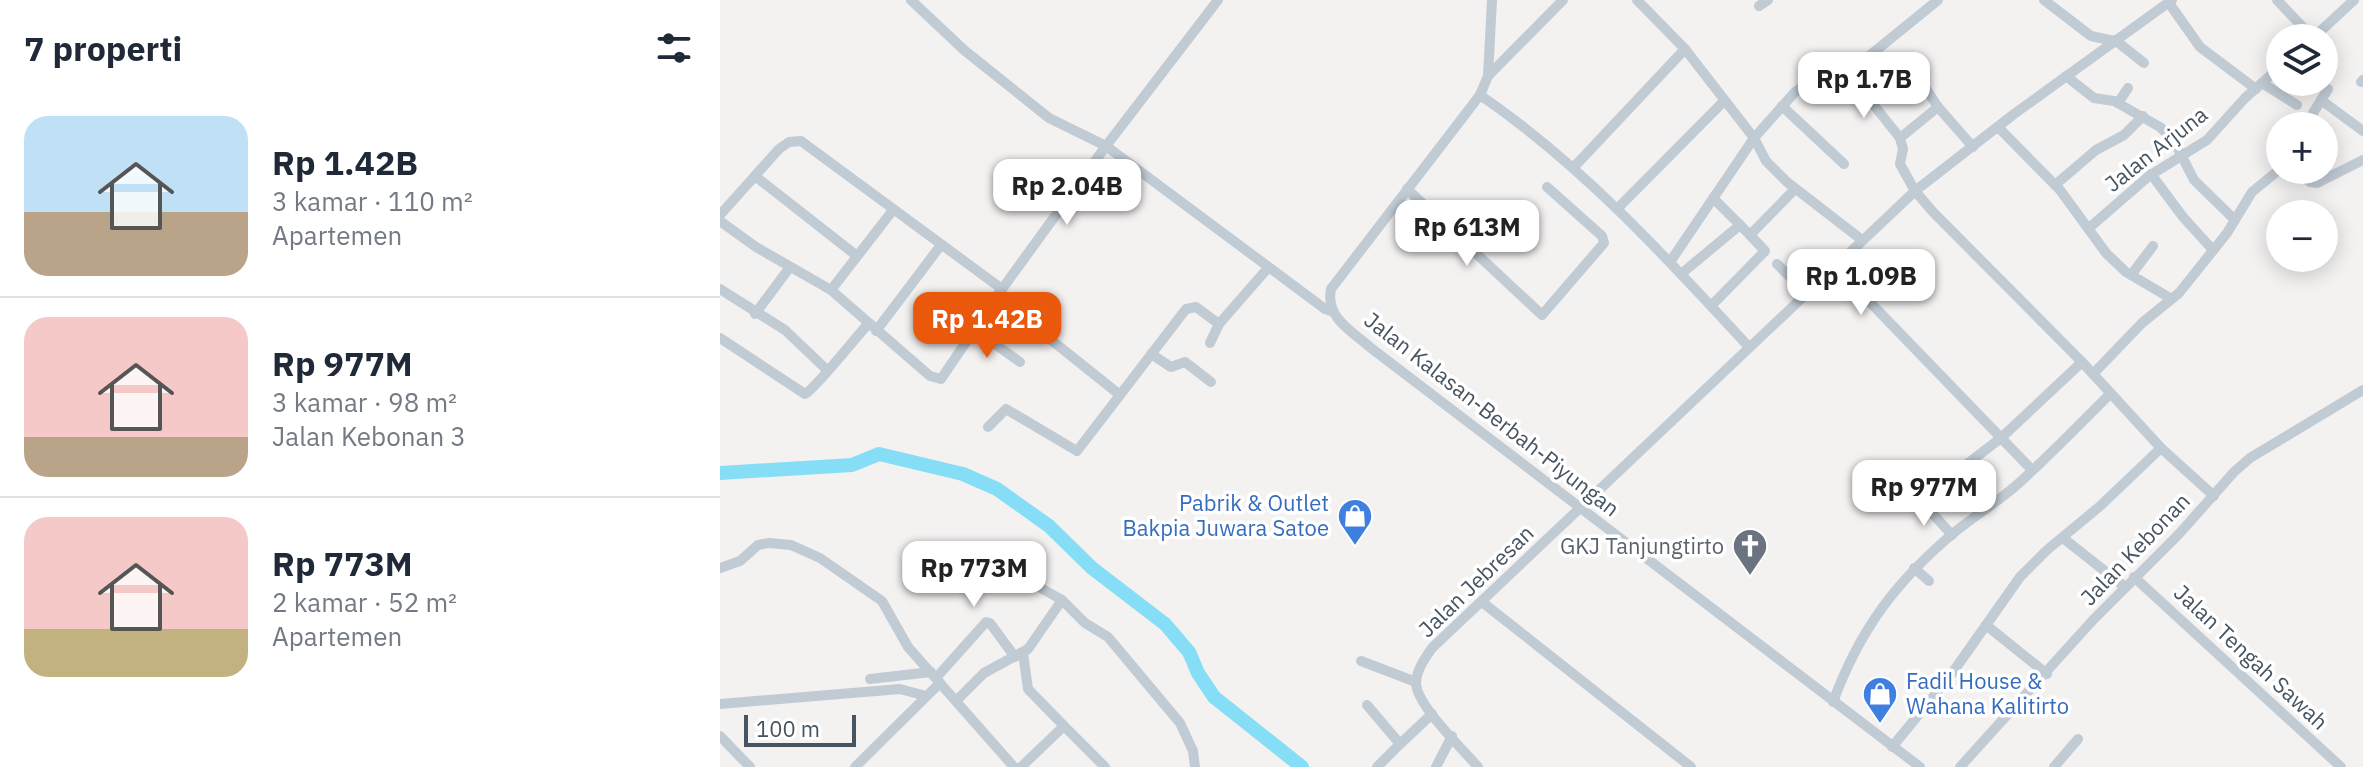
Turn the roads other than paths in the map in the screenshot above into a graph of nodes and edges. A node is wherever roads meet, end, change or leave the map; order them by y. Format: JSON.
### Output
{"nodes":[{"id":1,"x":911,"y":0,"type":"edge"},
{"id":2,"x":1218,"y":0,"type":"edge"},
{"id":3,"x":1492,"y":0,"type":"edge"},
{"id":4,"x":1563,"y":0,"type":"edge"},
{"id":5,"x":1637,"y":0,"type":"edge"},
{"id":6,"x":1938,"y":0,"type":"edge"},
{"id":7,"x":2044,"y":0,"type":"edge"},
{"id":8,"x":2277,"y":0,"type":"edge"},
{"id":9,"x":2354,"y":0,"type":"edge"},
{"id":10,"x":2170,"y":2,"type":"edge"},
{"id":11,"x":2300,"y":24,"type":"edge"},
{"id":12,"x":2328,"y":24,"type":"edge"},
{"id":13,"x":2091,"y":36,"type":"junction"},
{"id":14,"x":2115,"y":41,"type":"junction"},
{"id":15,"x":1685,"y":49,"type":"junction"},
{"id":16,"x":1489,"y":54,"type":"junction"},
{"id":17,"x":2090,"y":59,"type":"junction"},
{"id":18,"x":1502,"y":60,"type":"junction"},
{"id":19,"x":1901,"y":60,"type":"dead end"},
{"id":20,"x":2144,"y":63,"type":"dead end"},
{"id":21,"x":1488,"y":76,"type":"junction"},
{"id":22,"x":2066,"y":76,"type":"junction"},
{"id":23,"x":1842,"y":78,"type":"junction"},
{"id":24,"x":2266,"y":80,"type":"edge"},
{"id":25,"x":1857,"y":84,"type":"junction"},
{"id":26,"x":1924,"y":86,"type":"dead end"},
{"id":27,"x":2259,"y":86,"type":"junction"},
{"id":28,"x":2128,"y":88,"type":"dead end"},
{"id":29,"x":1480,"y":95,"type":"junction"},
{"id":30,"x":2324,"y":96,"type":"edge"},
{"id":31,"x":2321,"y":100,"type":"junction"},
{"id":32,"x":1724,"y":101,"type":"junction"},
{"id":33,"x":2118,"y":103,"type":"junction"},
{"id":34,"x":2297,"y":105,"type":"dead end"},
{"id":35,"x":1782,"y":106,"type":"junction"},
{"id":36,"x":1938,"y":107,"type":"junction"},
{"id":37,"x":2314,"y":112,"type":"edge"},
{"id":38,"x":2143,"y":116,"type":"junction"},
{"id":39,"x":1998,"y":127,"type":"junction"},
{"id":40,"x":2363,"y":131,"type":"edge"},
{"id":41,"x":1754,"y":138,"type":"junction"},
{"id":42,"x":1900,"y":138,"type":"junction"},
{"id":43,"x":1106,"y":146,"type":"junction"},
{"id":44,"x":1973,"y":147,"type":"junction"},
{"id":45,"x":2180,"y":157,"type":"junction"},
{"id":46,"x":2363,"y":160,"type":"edge"},
{"id":47,"x":1844,"y":164,"type":"dead end"},
{"id":48,"x":1574,"y":167,"type":"junction"},
{"id":49,"x":2338,"y":172,"type":"edge"},
{"id":50,"x":2151,"y":174,"type":"junction"},
{"id":51,"x":755,"y":176,"type":"junction"},
{"id":52,"x":2266,"y":180,"type":"edge"},
{"id":53,"x":2055,"y":185,"type":"junction"},
{"id":54,"x":1547,"y":187,"type":"dead end"},
{"id":55,"x":1407,"y":189,"type":"junction"},
{"id":56,"x":1795,"y":189,"type":"junction"},
{"id":57,"x":1915,"y":191,"type":"junction"},
{"id":58,"x":1713,"y":198,"type":"junction"},
{"id":59,"x":1617,"y":209,"type":"junction"},
{"id":60,"x":893,"y":210,"type":"junction"},
{"id":61,"x":720,"y":218,"type":"edge"},
{"id":62,"x":2235,"y":220,"type":"junction"},
{"id":63,"x":1740,"y":225,"type":"junction"},
{"id":64,"x":2089,"y":228,"type":"junction"},
{"id":65,"x":1750,"y":235,"type":"junction"},
{"id":66,"x":1862,"y":240,"type":"junction"},
{"id":67,"x":941,"y":245,"type":"junction"},
{"id":68,"x":2153,"y":246,"type":"dead end"},
{"id":69,"x":2213,"y":250,"type":"junction"},
{"id":70,"x":857,"y":256,"type":"junction"},
{"id":71,"x":1670,"y":262,"type":"junction"},
{"id":72,"x":1777,"y":264,"type":"dead end"},
{"id":73,"x":1835,"y":266,"type":"junction"},
{"id":74,"x":790,"y":267,"type":"junction"},
{"id":75,"x":1267,"y":269,"type":"junction"},
{"id":76,"x":1681,"y":274,"type":"junction"},
{"id":77,"x":2131,"y":275,"type":"junction"},
{"id":78,"x":720,"y":289,"type":"edge"},
{"id":79,"x":831,"y":290,"type":"junction"},
{"id":80,"x":999,"y":292,"type":"junction"},
{"id":81,"x":1806,"y":293,"type":"junction"},
{"id":82,"x":2170,"y":298,"type":"junction"},
{"id":83,"x":1711,"y":306,"type":"junction"},
{"id":84,"x":1331,"y":311,"type":"junction"},
{"id":85,"x":755,"y":314,"type":"junction"},
{"id":86,"x":1219,"y":324,"type":"junction"},
{"id":87,"x":872,"y":327,"type":"junction"},
{"id":88,"x":974,"y":329,"type":"junction"},
{"id":89,"x":720,"y":338,"type":"edge"},
{"id":90,"x":1210,"y":343,"type":"dead end"},
{"id":91,"x":1748,"y":346,"type":"junction"},
{"id":92,"x":1151,"y":354,"type":"junction"},
{"id":93,"x":1020,"y":362,"type":"dead end"},
{"id":94,"x":2082,"y":362,"type":"junction"},
{"id":95,"x":827,"y":370,"type":"junction"},
{"id":96,"x":2093,"y":374,"type":"junction"},
{"id":97,"x":1211,"y":382,"type":"dead end"},
{"id":98,"x":2363,"y":390,"type":"edge"},
{"id":99,"x":2110,"y":394,"type":"junction"},
{"id":100,"x":1120,"y":395,"type":"junction"},
{"id":101,"x":988,"y":427,"type":"dead end"},
{"id":102,"x":2001,"y":438,"type":"junction"},
{"id":103,"x":2161,"y":448,"type":"junction"},
{"id":104,"x":2032,"y":470,"type":"junction"},
{"id":105,"x":2214,"y":496,"type":"junction"},
{"id":106,"x":1580,"y":509,"type":"junction"},
{"id":107,"x":1952,"y":535,"type":"junction"},
{"id":108,"x":2063,"y":538,"type":"junction"},
{"id":109,"x":720,"y":568,"type":"edge"},
{"id":110,"x":1914,"y":568,"type":"junction"},
{"id":111,"x":2134,"y":577,"type":"junction"},
{"id":112,"x":1023,"y":578,"type":"dead end"},
{"id":113,"x":1929,"y":581,"type":"dead end"},
{"id":114,"x":2125,"y":587,"type":"junction"},
{"id":115,"x":1482,"y":602,"type":"junction"},
{"id":116,"x":1058,"y":606,"type":"junction"},
{"id":117,"x":1986,"y":625,"type":"junction"},
{"id":118,"x":1019,"y":655,"type":"junction"},
{"id":119,"x":1361,"y":661,"type":"dead end"},
{"id":120,"x":2047,"y":674,"type":"junction"},
{"id":121,"x":936,"y":678,"type":"junction"},
{"id":122,"x":870,"y":679,"type":"dead end"},
{"id":123,"x":1416,"y":682,"type":"junction"},
{"id":124,"x":926,"y":696,"type":"junction"},
{"id":125,"x":956,"y":701,"type":"junction"},
{"id":126,"x":1833,"y":702,"type":"junction"},
{"id":127,"x":720,"y":704,"type":"edge"},
{"id":128,"x":1367,"y":705,"type":"dead end"},
{"id":129,"x":1432,"y":714,"type":"junction"},
{"id":130,"x":1064,"y":726,"type":"junction"},
{"id":131,"x":720,"y":736,"type":"edge"},
{"id":132,"x":1452,"y":736,"type":"junction"},
{"id":133,"x":2078,"y":739,"type":"dead end"},
{"id":134,"x":1400,"y":744,"type":"junction"},
{"id":135,"x":1892,"y":747,"type":"junction"},
{"id":136,"x":1476,"y":766,"type":"edge"},
{"id":137,"x":750,"y":767,"type":"edge"},
{"id":138,"x":855,"y":767,"type":"edge"},
{"id":139,"x":1014,"y":767,"type":"edge"},
{"id":140,"x":1021,"y":767,"type":"edge"},
{"id":141,"x":1105,"y":767,"type":"edge"},
{"id":142,"x":1195,"y":767,"type":"edge"},
{"id":143,"x":1377,"y":767,"type":"edge"},
{"id":144,"x":1436,"y":767,"type":"edge"},
{"id":145,"x":1691,"y":767,"type":"edge"},
{"id":146,"x":1920,"y":767,"type":"edge"},
{"id":147,"x":1960,"y":767,"type":"edge"},
{"id":148,"x":2054,"y":767,"type":"edge"},
{"id":149,"x":2341,"y":767,"type":"edge"}],
"edges":[{"from":1,"to":43,"type":"street"},
{"from":2,"to":43,"type":"street"},
{"from":3,"to":16,"type":"street","name":"Jalan Kalasan-Berbah-Piyungan"},
{"from":4,"to":18,"type":"street"},
{"from":5,"to":15,"type":"street"},
{"from":6,"to":23,"type":"street"},
{"from":7,"to":13,"type":"street"},
{"from":8,"to":11,"type":"street"},
{"from":9,"to":12,"type":"street"},
{"from":10,"to":14,"type":"street","name":"Jalan Jebresan"},
{"from":10,"to":27,"type":"street"},
{"from":13,"to":14,"type":"street"},
{"from":13,"to":17,"type":"street"},
{"from":14,"to":17,"type":"street","name":"Jalan Jebresan"},
{"from":14,"to":20,"type":"street"},
{"from":15,"to":32,"type":"street"},
{"from":15,"to":48,"type":"street"},
{"from":16,"to":18,"type":"street"},
{"from":16,"to":21,"type":"street","name":"Jalan Kalasan-Berbah-Piyungan"},
{"from":17,"to":22,"type":"street","name":"Jalan Jebresan"},
{"from":18,"to":21,"type":"street"},
{"from":19,"to":25,"type":"street"},
{"from":21,"to":29,"type":"street","name":"Jalan Kalasan-Berbah-Piyungan"},
{"from":22,"to":33,"type":"street"},
{"from":22,"to":39,"type":"street","name":"Jalan Jebresan"},
{"from":23,"to":25,"type":"street"},
{"from":23,"to":35,"type":"street"},
{"from":24,"to":27,"type":"street","name":"Jalan Arjuna"},
{"from":25,"to":42,"type":"street"},
{"from":26,"to":36,"type":"street"},
{"from":27,"to":34,"type":"street"},
{"from":27,"to":45,"type":"street","name":"Jalan Arjuna"},
{"from":28,"to":33,"type":"street"},
{"from":29,"to":48,"type":"street"},
{"from":29,"to":55,"type":"street","name":"Jalan Kalasan-Berbah-Piyungan"},
{"from":30,"to":31,"type":"street"},
{"from":31,"to":37,"type":"street"},
{"from":31,"to":40,"type":"street"},
{"from":32,"to":41,"type":"street"},
{"from":32,"to":59,"type":"street"},
{"from":33,"to":38,"type":"street"},
{"from":35,"to":41,"type":"street"},
{"from":35,"to":47,"type":"street"},
{"from":36,"to":42,"type":"street"},
{"from":36,"to":44,"type":"street"},
{"from":38,"to":45,"type":"street"},
{"from":38,"to":53,"type":"street"},
{"from":39,"to":44,"type":"street","name":"Jalan Jebresan"},
{"from":39,"to":53,"type":"street"},
{"from":41,"to":56,"type":"street"},
{"from":41,"to":58,"type":"street"},
{"from":42,"to":57,"type":"street"},
{"from":43,"to":75,"type":"street"},
{"from":43,"to":80,"type":"street"},
{"from":44,"to":57,"type":"street","name":"Jalan Jebresan"},
{"from":45,"to":50,"type":"street","name":"Jalan Arjuna"},
{"from":45,"to":62,"type":"street"},
{"from":46,"to":49,"type":"street"},
{"from":48,"to":59,"type":"street"},
{"from":50,"to":64,"type":"street","name":"Jalan Arjuna"},
{"from":50,"to":69,"type":"street"},
{"from":51,"to":60,"type":"street"},
{"from":51,"to":61,"type":"street"},
{"from":51,"to":70,"type":"street"},
{"from":52,"to":62,"type":"street"},
{"from":53,"to":64,"type":"street"},
{"from":54,"to":55,"type":"street"},
{"from":55,"to":84,"type":"street","name":"Jalan Kalasan-Berbah-Piyungan"},
{"from":56,"to":65,"type":"street"},
{"from":56,"to":66,"type":"street"},
{"from":57,"to":66,"type":"street","name":"Jalan Jebresan"},
{"from":57,"to":94,"type":"street"},
{"from":58,"to":63,"type":"street"},
{"from":58,"to":71,"type":"street"},
{"from":59,"to":71,"type":"street"},
{"from":60,"to":67,"type":"street"},
{"from":60,"to":70,"type":"street"},
{"from":61,"to":74,"type":"street"},
{"from":62,"to":69,"type":"street"},
{"from":63,"to":65,"type":"street"},
{"from":63,"to":76,"type":"street"},
{"from":64,"to":77,"type":"street"},
{"from":65,"to":83,"type":"street"},
{"from":66,"to":73,"type":"street","name":"Jalan Jebresan"},
{"from":67,"to":80,"type":"street"},
{"from":67,"to":87,"type":"street"},
{"from":68,"to":77,"type":"street"},
{"from":69,"to":82,"type":"street"},
{"from":70,"to":79,"type":"street"},
{"from":71,"to":76,"type":"street"},
{"from":72,"to":81,"type":"street"},
{"from":73,"to":81,"type":"street","name":"Jalan Jebresan"},
{"from":73,"to":102,"type":"street"},
{"from":74,"to":79,"type":"street"},
{"from":74,"to":85,"type":"street"},
{"from":75,"to":84,"type":"street"},
{"from":75,"to":86,"type":"street"},
{"from":76,"to":83,"type":"street"},
{"from":77,"to":82,"type":"street"},
{"from":78,"to":85,"type":"street"},
{"from":79,"to":87,"type":"street"},
{"from":80,"to":88,"type":"street"},
{"from":80,"to":100,"type":"street"},
{"from":81,"to":91,"type":"street","name":"Jalan Jebresan"},
{"from":82,"to":96,"type":"street"},
{"from":83,"to":91,"type":"street"},
{"from":84,"to":106,"type":"street","name":"Jalan Kalasan-Berbah-Piyungan"},
{"from":85,"to":95,"type":"street"},
{"from":86,"to":90,"type":"street"},
{"from":86,"to":92,"type":"street"},
{"from":87,"to":88,"type":"street"},
{"from":87,"to":95,"type":"street"},
{"from":88,"to":93,"type":"street"},
{"from":89,"to":95,"type":"street"},
{"from":91,"to":106,"type":"street","name":"Jalan Jebresan"},
{"from":92,"to":97,"type":"street"},
{"from":92,"to":100,"type":"street"},
{"from":94,"to":96,"type":"street"},
{"from":94,"to":102,"type":"street"},
{"from":96,"to":99,"type":"street"},
{"from":98,"to":105,"type":"street","name":"Jalan Kebonan"},
{"from":99,"to":103,"type":"street"},
{"from":99,"to":104,"type":"street"},
{"from":100,"to":101,"type":"street"},
{"from":102,"to":104,"type":"street"},
{"from":102,"to":107,"type":"street"},
{"from":103,"to":105,"type":"street"},
{"from":103,"to":108,"type":"street"},
{"from":104,"to":107,"type":"street"},
{"from":105,"to":111,"type":"street","name":"Jalan Kebonan"},
{"from":106,"to":115,"type":"street","name":"Jalan Jebresan"},
{"from":106,"to":126,"type":"street","name":"Jalan Kalasan-Berbah-Piyungan"},
{"from":107,"to":110,"type":"street"},
{"from":108,"to":114,"type":"street"},
{"from":108,"to":117,"type":"street"},
{"from":109,"to":121,"type":"street"},
{"from":110,"to":113,"type":"street"},
{"from":110,"to":126,"type":"street"},
{"from":111,"to":114,"type":"street","name":"Jalan Kebonan"},
{"from":111,"to":149,"type":"street","name":"Jalan Tengah Sawah"},
{"from":112,"to":116,"type":"street"},
{"from":114,"to":120,"type":"street","name":"Jalan Kebonan"},
{"from":115,"to":123,"type":"street","name":"Jalan Jebresan"},
{"from":115,"to":145,"type":"street"},
{"from":116,"to":118,"type":"street"},
{"from":116,"to":142,"type":"street"},
{"from":117,"to":120,"type":"street"},
{"from":117,"to":135,"type":"street"},
{"from":118,"to":121,"type":"street"},
{"from":118,"to":125,"type":"street"},
{"from":118,"to":130,"type":"street"},
{"from":119,"to":123,"type":"street"},
{"from":120,"to":147,"type":"street","name":"Jalan Kebonan"},
{"from":121,"to":122,"type":"street"},
{"from":121,"to":124,"type":"street"},
{"from":121,"to":125,"type":"street"},
{"from":123,"to":129,"type":"street"},
{"from":124,"to":127,"type":"street"},
{"from":124,"to":138,"type":"street"},
{"from":125,"to":139,"type":"street"},
{"from":126,"to":135,"type":"street","name":"Jalan Kalasan-Berbah-Piyungan"},
{"from":128,"to":134,"type":"street"},
{"from":129,"to":132,"type":"street"},
{"from":129,"to":134,"type":"street"},
{"from":130,"to":140,"type":"street"},
{"from":130,"to":141,"type":"street"},
{"from":131,"to":137,"type":"street"},
{"from":132,"to":136,"type":"street"},
{"from":132,"to":144,"type":"street"},
{"from":133,"to":148,"type":"street"},
{"from":134,"to":143,"type":"street"},
{"from":135,"to":146,"type":"street","name":"Jalan Kalasan-Berbah-Piyungan"}]}
